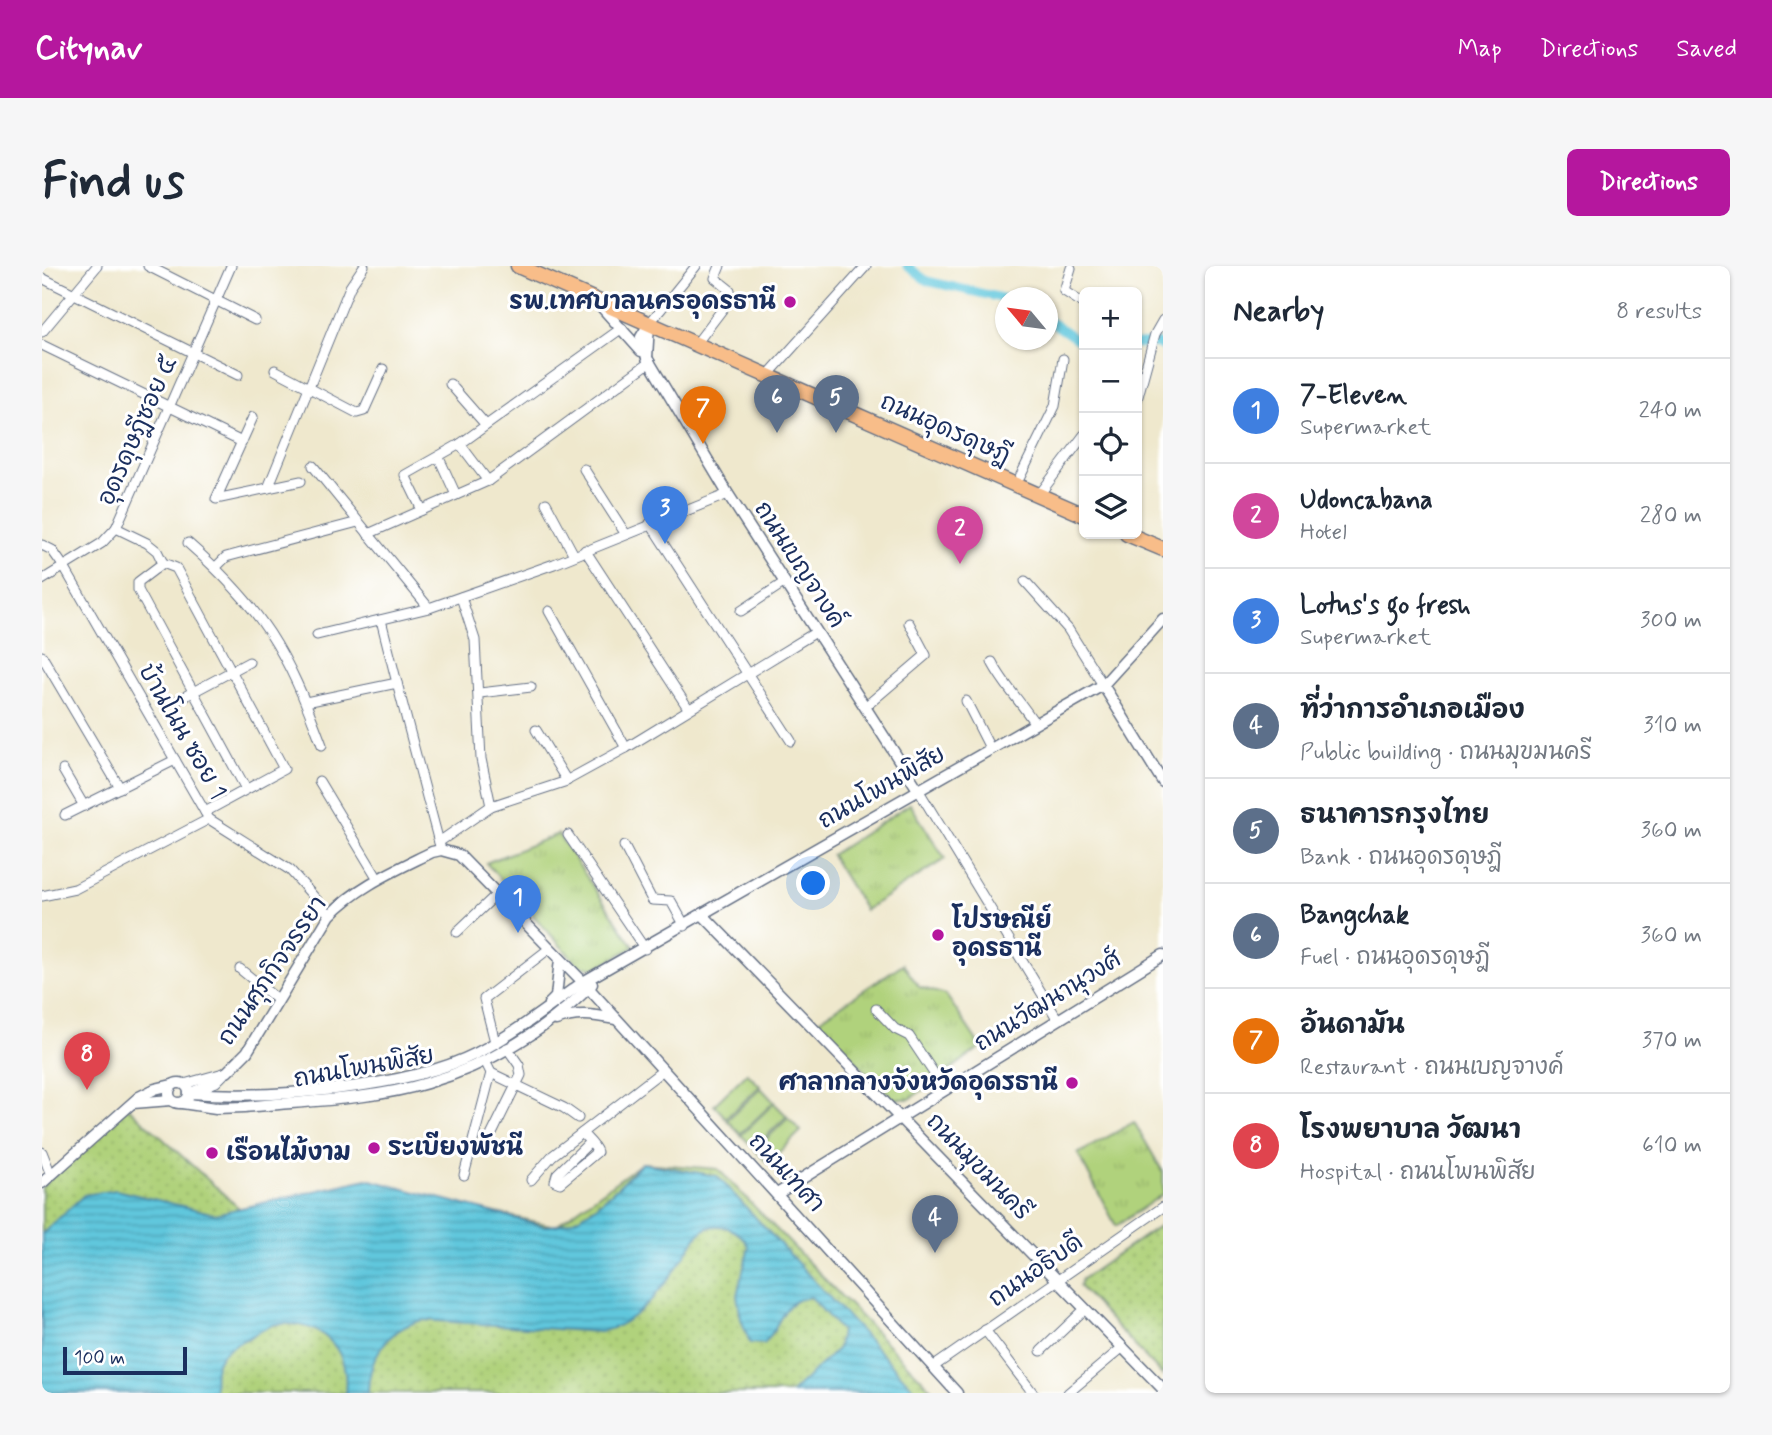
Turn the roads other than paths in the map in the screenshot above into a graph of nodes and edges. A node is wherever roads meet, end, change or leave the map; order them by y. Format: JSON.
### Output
{"nodes":[{"id":1,"x":97,"y":266,"type":"edge"},
{"id":2,"x":148,"y":266,"type":"edge"},
{"id":3,"x":231,"y":266,"type":"edge"},
{"id":4,"x":364,"y":266,"type":"edge"},
{"id":5,"x":517,"y":266,"type":"edge"},
{"id":6,"x":696,"y":266,"type":"edge"},
{"id":7,"x":720,"y":266,"type":"edge"},
{"id":8,"x":866,"y":266,"type":"edge"},
{"id":9,"x":1069,"y":267,"type":"edge"},
{"id":10,"x":540,"y":270,"type":"edge"},
{"id":11,"x":42,"y":278,"type":"edge"},
{"id":12,"x":73,"y":294,"type":"junction"},
{"id":13,"x":217,"y":300,"type":"junction"},
{"id":14,"x":596,"y":300,"type":"junction"},
{"id":15,"x":1079,"y":301,"type":"edge"},
{"id":16,"x":255,"y":320,"type":"dead end"},
{"id":17,"x":1163,"y":320,"type":"edge"},
{"id":18,"x":649,"y":324,"type":"junction"},
{"id":19,"x":622,"y":328,"type":"junction"},
{"id":20,"x":42,"y":332,"type":"edge"},
{"id":21,"x":696,"y":344,"type":"junction"},
{"id":22,"x":42,"y":345,"type":"edge"},
{"id":23,"x":193,"y":353,"type":"junction"},
{"id":24,"x":1063,"y":359,"type":"dead end"},
{"id":25,"x":649,"y":360,"type":"junction"},
{"id":26,"x":383,"y":369,"type":"dead end"},
{"id":27,"x":275,"y":370,"type":"dead end"},
{"id":28,"x":238,"y":375,"type":"dead end"},
{"id":29,"x":767,"y":376,"type":"junction"},
{"id":30,"x":1142,"y":383,"type":"edge"},
{"id":31,"x":450,"y":384,"type":"dead end"},
{"id":32,"x":310,"y":389,"type":"junction"},
{"id":33,"x":169,"y":407,"type":"junction"},
{"id":34,"x":253,"y":417,"type":"dead end"},
{"id":35,"x":486,"y":425,"type":"junction"},
{"id":36,"x":242,"y":442,"type":"junction"},
{"id":37,"x":1079,"y":442,"type":"edge"},
{"id":38,"x":460,"y":444,"type":"junction"},
{"id":39,"x":439,"y":458,"type":"junction"},
{"id":40,"x":313,"y":466,"type":"dead end"},
{"id":41,"x":584,"y":469,"type":"dead end"},
{"id":42,"x":301,"y":481,"type":"dead end"},
{"id":43,"x":488,"y":481,"type":"junction"},
{"id":44,"x":1016,"y":485,"type":"junction"},
{"id":45,"x":268,"y":488,"type":"junction"},
{"id":46,"x":728,"y":494,"type":"junction"},
{"id":47,"x":456,"y":495,"type":"junction"},
{"id":48,"x":1039,"y":495,"type":"junction"},
{"id":49,"x":546,"y":503,"type":"dead end"},
{"id":50,"x":422,"y":510,"type":"junction"},
{"id":51,"x":1079,"y":513,"type":"edge"},
{"id":52,"x":358,"y":522,"type":"junction"},
{"id":53,"x":650,"y":523,"type":"junction"},
{"id":54,"x":116,"y":528,"type":"junction"},
{"id":55,"x":625,"y":533,"type":"junction"},
{"id":56,"x":368,"y":534,"type":"junction"},
{"id":57,"x":1138,"y":539,"type":"edge"},
{"id":58,"x":188,"y":543,"type":"dead end"},
{"id":59,"x":42,"y":545,"type":"edge"},
{"id":60,"x":1163,"y":550,"type":"edge"},
{"id":61,"x":585,"y":551,"type":"junction"},
{"id":62,"x":574,"y":555,"type":"junction"},
{"id":63,"x":163,"y":563,"type":"junction"},
{"id":64,"x":64,"y":566,"type":"junction"},
{"id":65,"x":216,"y":567,"type":"junction"},
{"id":66,"x":42,"y":580,"type":"edge"},
{"id":67,"x":1025,"y":580,"type":"dead end"},
{"id":68,"x":785,"y":582,"type":"junction"},
{"id":69,"x":461,"y":597,"type":"junction"},
{"id":70,"x":429,"y":608,"type":"junction"},
{"id":71,"x":549,"y":611,"type":"dead end"},
{"id":72,"x":741,"y":611,"type":"dead end"},
{"id":73,"x":1163,"y":619,"type":"edge"},
{"id":74,"x":381,"y":620,"type":"junction"},
{"id":75,"x":909,"y":623,"type":"dead end"},
{"id":76,"x":816,"y":632,"type":"junction"},
{"id":77,"x":317,"y":635,"type":"dead end"},
{"id":78,"x":42,"y":656,"type":"edge"},
{"id":79,"x":249,"y":662,"type":"dead end"},
{"id":80,"x":992,"y":662,"type":"dead end"},
{"id":81,"x":232,"y":671,"type":"junction"},
{"id":82,"x":749,"y":672,"type":"junction"},
{"id":83,"x":397,"y":683,"type":"junction"},
{"id":84,"x":1103,"y":685,"type":"junction"},
{"id":85,"x":531,"y":687,"type":"dead end"},
{"id":86,"x":193,"y":692,"type":"junction"},
{"id":87,"x":480,"y":693,"type":"junction"},
{"id":88,"x":178,"y":700,"type":"dead end"},
{"id":89,"x":966,"y":701,"type":"dead end"},
{"id":90,"x":306,"y":702,"type":"junction"},
{"id":91,"x":865,"y":707,"type":"junction"},
{"id":92,"x":688,"y":708,"type":"junction"},
{"id":93,"x":1035,"y":724,"type":"junction"},
{"id":94,"x":536,"y":730,"type":"dead end"},
{"id":95,"x":790,"y":741,"type":"dead end"},
{"id":96,"x":321,"y":745,"type":"dead end"},
{"id":97,"x":626,"y":748,"type":"junction"},
{"id":98,"x":991,"y":750,"type":"junction"},
{"id":99,"x":176,"y":761,"type":"junction"},
{"id":100,"x":63,"y":770,"type":"dead end"},
{"id":101,"x":567,"y":780,"type":"junction"},
{"id":102,"x":319,"y":781,"type":"dead end"},
{"id":103,"x":1163,"y":782,"type":"edge"},
{"id":104,"x":120,"y":788,"type":"junction"},
{"id":105,"x":246,"y":789,"type":"junction"},
{"id":106,"x":919,"y":791,"type":"junction"},
{"id":107,"x":83,"y":806,"type":"junction"},
{"id":108,"x":491,"y":806,"type":"junction"},
{"id":109,"x":65,"y":815,"type":"dead end"},
{"id":110,"x":207,"y":815,"type":"junction"},
{"id":111,"x":568,"y":835,"type":"dead end"},
{"id":112,"x":440,"y":846,"type":"junction"},
{"id":113,"x":624,"y":846,"type":"dead end"},
{"id":114,"x":378,"y":878,"type":"junction"},
{"id":115,"x":498,"y":893,"type":"junction"},
{"id":116,"x":42,"y":897,"type":"edge"},
{"id":117,"x":330,"y":915,"type":"junction"},
{"id":118,"x":703,"y":915,"type":"junction"},
{"id":119,"x":685,"y":926,"type":"junction"},
{"id":120,"x":457,"y":932,"type":"dead end"},
{"id":121,"x":550,"y":948,"type":"junction"},
{"id":122,"x":645,"y":949,"type":"junction"},
{"id":123,"x":1163,"y":955,"type":"edge"},
{"id":124,"x":560,"y":959,"type":"junction"},
{"id":125,"x":240,"y":969,"type":"dead end"},
{"id":126,"x":586,"y":985,"type":"junction"},
{"id":127,"x":278,"y":1000,"type":"junction"},
{"id":128,"x":876,"y":1009,"type":"dead end"},
{"id":129,"x":545,"y":1017,"type":"junction"},
{"id":130,"x":615,"y":1019,"type":"junction"},
{"id":131,"x":1058,"y":1020,"type":"junction"},
{"id":132,"x":495,"y":1042,"type":"junction"},
{"id":133,"x":506,"y":1048,"type":"junction"},
{"id":134,"x":485,"y":1061,"type":"junction"},
{"id":135,"x":662,"y":1071,"type":"junction"},
{"id":136,"x":227,"y":1072,"type":"junction"},
{"id":137,"x":491,"y":1073,"type":"junction"},
{"id":138,"x":216,"y":1082,"type":"junction"},
{"id":139,"x":517,"y":1085,"type":"junction"},
{"id":140,"x":182,"y":1088,"type":"junction"},
{"id":141,"x":945,"y":1090,"type":"junction"},
{"id":142,"x":215,"y":1095,"type":"junction"},
{"id":143,"x":177,"y":1102,"type":"junction"},
{"id":144,"x":134,"y":1103,"type":"junction"},
{"id":145,"x":578,"y":1118,"type":"dead end"},
{"id":146,"x":900,"y":1118,"type":"junction"},
{"id":147,"x":582,"y":1133,"type":"junction"},
{"id":148,"x":590,"y":1142,"type":"junction"},
{"id":149,"x":484,"y":1150,"type":"dead end"},
{"id":150,"x":42,"y":1152,"type":"edge"},
{"id":151,"x":464,"y":1175,"type":"dead end"},
{"id":152,"x":46,"y":1179,"type":"edge"},
{"id":153,"x":531,"y":1180,"type":"dead end"},
{"id":154,"x":776,"y":1194,"type":"junction"},
{"id":155,"x":1163,"y":1208,"type":"edge"},
{"id":156,"x":1057,"y":1279,"type":"junction"},
{"id":157,"x":1085,"y":1308,"type":"junction"},
{"id":158,"x":985,"y":1331,"type":"junction"},
{"id":159,"x":1122,"y":1347,"type":"junction"},
{"id":160,"x":1041,"y":1351,"type":"dead end"},
{"id":161,"x":933,"y":1367,"type":"junction"},
{"id":162,"x":1163,"y":1389,"type":"edge"},
{"id":163,"x":957,"y":1393,"type":"edge"},
{"id":164,"x":1033,"y":1393,"type":"edge"},
{"id":165,"x":1068,"y":1393,"type":"edge"}],
"edges":[{"from":1,"to":12,"type":"street"},
{"from":2,"to":13,"type":"street"},
{"from":3,"to":13,"type":"street","name":"อุดรดุษฎีซอย ๕"},
{"from":4,"to":32,"type":"street"},
{"from":5,"to":10,"type":"main road","name":"ถนนอุดรดุษฎี"},
{"from":6,"to":18,"type":"street"},
{"from":7,"to":21,"type":"street"},
{"from":8,"to":29,"type":"street"},
{"from":9,"to":15,"type":"street"},
{"from":10,"to":14,"type":"main road","name":"ถนนอุดรดุษฎี"},
{"from":11,"to":12,"type":"street"},
{"from":12,"to":20,"type":"street"},
{"from":12,"to":23,"type":"street"},
{"from":13,"to":16,"type":"street"},
{"from":13,"to":23,"type":"street","name":"อุดรดุษฎีซอย ๕"},
{"from":14,"to":18,"type":"main road","name":"ถนนอุดรดุษฎี"},
{"from":14,"to":19,"type":"street","name":"ถนนเบญจางค์"},
{"from":17,"to":30,"type":"street"},
{"from":18,"to":21,"type":"main road","name":"ถนนอุดรดุษฎี"},
{"from":18,"to":25,"type":"street"},
{"from":19,"to":25,"type":"street","name":"ถนนเบญจางค์"},
{"from":19,"to":35,"type":"street"},
{"from":21,"to":29,"type":"main road","name":"ถนนอุดรดุษฎี"},
{"from":22,"to":33,"type":"street"},
{"from":23,"to":28,"type":"street"},
{"from":23,"to":33,"type":"street","name":"อุดรดุษฎีซอย ๕"},
{"from":24,"to":44,"type":"street"},
{"from":25,"to":43,"type":"street"},
{"from":25,"to":46,"type":"street","name":"ถนนเบญจางค์"},
{"from":26,"to":32,"type":"street"},
{"from":27,"to":32,"type":"street"},
{"from":29,"to":44,"type":"main road","name":"ถนนอุดรดุษฎี"},
{"from":31,"to":35,"type":"street"},
{"from":32,"to":45,"type":"street"},
{"from":33,"to":36,"type":"street"},
{"from":33,"to":54,"type":"street","name":"อุดรดุษฎีซอย ๕"},
{"from":34,"to":36,"type":"street"},
{"from":35,"to":38,"type":"street"},
{"from":36,"to":45,"type":"street"},
{"from":37,"to":48,"type":"street"},
{"from":38,"to":39,"type":"street"},
{"from":38,"to":43,"type":"street"},
{"from":39,"to":47,"type":"street"},
{"from":39,"to":50,"type":"street"},
{"from":40,"to":52,"type":"street"},
{"from":41,"to":55,"type":"street"},
{"from":42,"to":45,"type":"street"},
{"from":43,"to":47,"type":"street"},
{"from":44,"to":48,"type":"main road","name":"ถนนอุดรดุษฎี"},
{"from":46,"to":53,"type":"street"},
{"from":46,"to":68,"type":"street","name":"ถนนเบญจางค์"},
{"from":47,"to":50,"type":"street"},
{"from":48,"to":51,"type":"main road","name":"ถนนอุดรดุษฎี"},
{"from":49,"to":62,"type":"street"},
{"from":50,"to":56,"type":"street"},
{"from":52,"to":56,"type":"street"},
{"from":52,"to":65,"type":"street"},
{"from":53,"to":55,"type":"street"},
{"from":53,"to":82,"type":"street"},
{"from":54,"to":63,"type":"street"},
{"from":54,"to":64,"type":"street","name":"อุดรดุษฎีซอย ๕"},
{"from":55,"to":61,"type":"street"},
{"from":56,"to":70,"type":"street"},
{"from":57,"to":60,"type":"main road"},
{"from":58,"to":65,"type":"street"},
{"from":59,"to":64,"type":"street","name":"บ้านโนน ซอย 1"},
{"from":61,"to":62,"type":"street"},
{"from":61,"to":92,"type":"street"},
{"from":62,"to":69,"type":"street"},
{"from":63,"to":81,"type":"street"},
{"from":63,"to":86,"type":"street"},
{"from":64,"to":66,"type":"street","name":"อุดรดุษฎีซอย ๕"},
{"from":64,"to":99,"type":"street","name":"บ้านโนน ซอย 1"},
{"from":65,"to":90,"type":"street"},
{"from":67,"to":84,"type":"street"},
{"from":68,"to":72,"type":"street"},
{"from":68,"to":76,"type":"street","name":"ถนนเบญจางค์"},
{"from":69,"to":70,"type":"street"},
{"from":69,"to":87,"type":"street"},
{"from":70,"to":74,"type":"street"},
{"from":71,"to":97,"type":"street"},
{"from":73,"to":84,"type":"street","name":"ถนนโพนพิสัย"},
{"from":74,"to":77,"type":"street"},
{"from":74,"to":83,"type":"street"},
{"from":75,"to":91,"type":"street"},
{"from":76,"to":82,"type":"street"},
{"from":76,"to":91,"type":"street","name":"ถนนเบญจางค์"},
{"from":78,"to":104,"type":"street"},
{"from":79,"to":81,"type":"street"},
{"from":80,"to":93,"type":"street"},
{"from":81,"to":86,"type":"street"},
{"from":81,"to":105,"type":"street"},
{"from":82,"to":92,"type":"street"},
{"from":82,"to":95,"type":"street"},
{"from":83,"to":90,"type":"street"},
{"from":83,"to":112,"type":"street"},
{"from":84,"to":93,"type":"street","name":"ถนนโพนพิสัย"},
{"from":84,"to":103,"type":"street"},
{"from":85,"to":87,"type":"street"},
{"from":86,"to":88,"type":"street"},
{"from":86,"to":105,"type":"street"},
{"from":87,"to":108,"type":"street"},
{"from":89,"to":98,"type":"street"},
{"from":90,"to":96,"type":"street"},
{"from":91,"to":106,"type":"street","name":"ถนนเบญจางค์"},
{"from":92,"to":97,"type":"street"},
{"from":93,"to":98,"type":"street","name":"ถนนโพนพิสัย"},
{"from":94,"to":101,"type":"street"},
{"from":97,"to":101,"type":"street"},
{"from":98,"to":106,"type":"street","name":"ถนนโพนพิสัย"},
{"from":99,"to":104,"type":"street"},
{"from":99,"to":110,"type":"street","name":"บ้านโนน ซอย 1"},
{"from":100,"to":107,"type":"street"},
{"from":101,"to":108,"type":"street"},
{"from":102,"to":114,"type":"street"},
{"from":104,"to":107,"type":"street"},
{"from":105,"to":110,"type":"street"},
{"from":106,"to":118,"type":"street","name":"ถนนโพนพิสัย"},
{"from":106,"to":131,"type":"street"},
{"from":107,"to":109,"type":"street"},
{"from":108,"to":112,"type":"street"},
{"from":110,"to":116,"type":"street"},
{"from":110,"to":117,"type":"street","name":"บ้านโนน ซอย 1"},
{"from":111,"to":122,"type":"street"},
{"from":112,"to":114,"type":"street","name":"ถนนศุภกิจจรรยา"},
{"from":112,"to":115,"type":"street"},
{"from":113,"to":119,"type":"street"},
{"from":114,"to":117,"type":"street","name":"ถนนศุภกิจจรรยา"},
{"from":115,"to":120,"type":"street"},
{"from":115,"to":121,"type":"street"},
{"from":117,"to":127,"type":"street","name":"ถนนศุภกิจจรรยา"},
{"from":118,"to":119,"type":"street","name":"ถนนโพนพิสัย"},
{"from":118,"to":146,"type":"street","name":"ถนนมุขมนครี"},
{"from":119,"to":122,"type":"street","name":"ถนนโพนพิสัย"},
{"from":121,"to":124,"type":"street"},
{"from":121,"to":132,"type":"street"},
{"from":122,"to":126,"type":"street","name":"ถนนโพนพิสัย"},
{"from":123,"to":131,"type":"street","name":"ถนนวัฒนานุวงศ์"},
{"from":124,"to":126,"type":"street"},
{"from":124,"to":129,"type":"street"},
{"from":125,"to":127,"type":"street"},
{"from":126,"to":129,"type":"street","name":"ถนนโพนพิสัย"},
{"from":126,"to":130,"type":"street","name":"ถนนเทศา"},
{"from":127,"to":136,"type":"street","name":"ถนนศุภกิจจรรยา"},
{"from":128,"to":141,"type":"street"},
{"from":129,"to":130,"type":"street"},
{"from":129,"to":132,"type":"street","name":"ถนนโพนพิสัย"},
{"from":129,"to":133,"type":"street","name":"ถนนโพนพิสัย"},
{"from":130,"to":135,"type":"street","name":"ถนนเทศา"},
{"from":131,"to":141,"type":"street","name":"ถนนวัฒนานุวงศ์"},
{"from":132,"to":142,"type":"street","name":"ถนนโพนพิสัย"},
{"from":133,"to":134,"type":"street","name":"ถนนโพนพิสัย"},
{"from":133,"to":139,"type":"street"},
{"from":134,"to":137,"type":"street"},
{"from":134,"to":143,"type":"street","name":"ถนนโพนพิสัย"},
{"from":135,"to":147,"type":"street"},
{"from":135,"to":154,"type":"street","name":"ถนนเทศา"},
{"from":136,"to":138,"type":"street","name":"ถนนศุภกิจจรรยา"},
{"from":136,"to":140,"type":"street","name":"ถนนศุภกิจจรรยา"},
{"from":137,"to":139,"type":"street"},
{"from":137,"to":151,"type":"street"},
{"from":138,"to":140,"type":"street","name":"ถนนศุภกิจจรรยา"},
{"from":138,"to":142,"type":"street","name":"ถนนศุภกิจจรรยา"},
{"from":139,"to":145,"type":"street"},
{"from":139,"to":149,"type":"street"},
{"from":140,"to":142,"type":"street","name":"ถนนโพนพิสัย"},
{"from":140,"to":143,"type":"street"},
{"from":140,"to":143,"type":"street"},
{"from":140,"to":144,"type":"street","name":"ถนนโพนพิสัย"},
{"from":141,"to":146,"type":"street","name":"ถนนวัฒนานุวงศ์"},
{"from":143,"to":144,"type":"street","name":"ถนนโพนพิสัย"},
{"from":144,"to":152,"type":"street","name":"ถนนโพนพิสัย"},
{"from":146,"to":154,"type":"street","name":"ถนนวัฒนานุวงศ์"},
{"from":146,"to":156,"type":"street","name":"ถนนมุขมนครี"},
{"from":147,"to":148,"type":"street"},
{"from":147,"to":153,"type":"street"},
{"from":148,"to":148,"type":"street"},
{"from":150,"to":152,"type":"street"},
{"from":154,"to":161,"type":"street","name":"ถนนเทศา"},
{"from":155,"to":156,"type":"street","name":"ถนนอธิบดี"},
{"from":156,"to":157,"type":"street","name":"ถนนมุขมนครี"},
{"from":156,"to":158,"type":"street","name":"ถนนอธิบดี"},
{"from":157,"to":159,"type":"street","name":"ถนนมุขมนครี"},
{"from":157,"to":160,"type":"street"},
{"from":158,"to":161,"type":"street","name":"ถนนอธิบดี"},
{"from":158,"to":164,"type":"street"},
{"from":159,"to":162,"type":"street","name":"ถนนมุขมนครี"},
{"from":159,"to":165,"type":"street"},
{"from":161,"to":163,"type":"street","name":"ถนนเทศา"}]}
